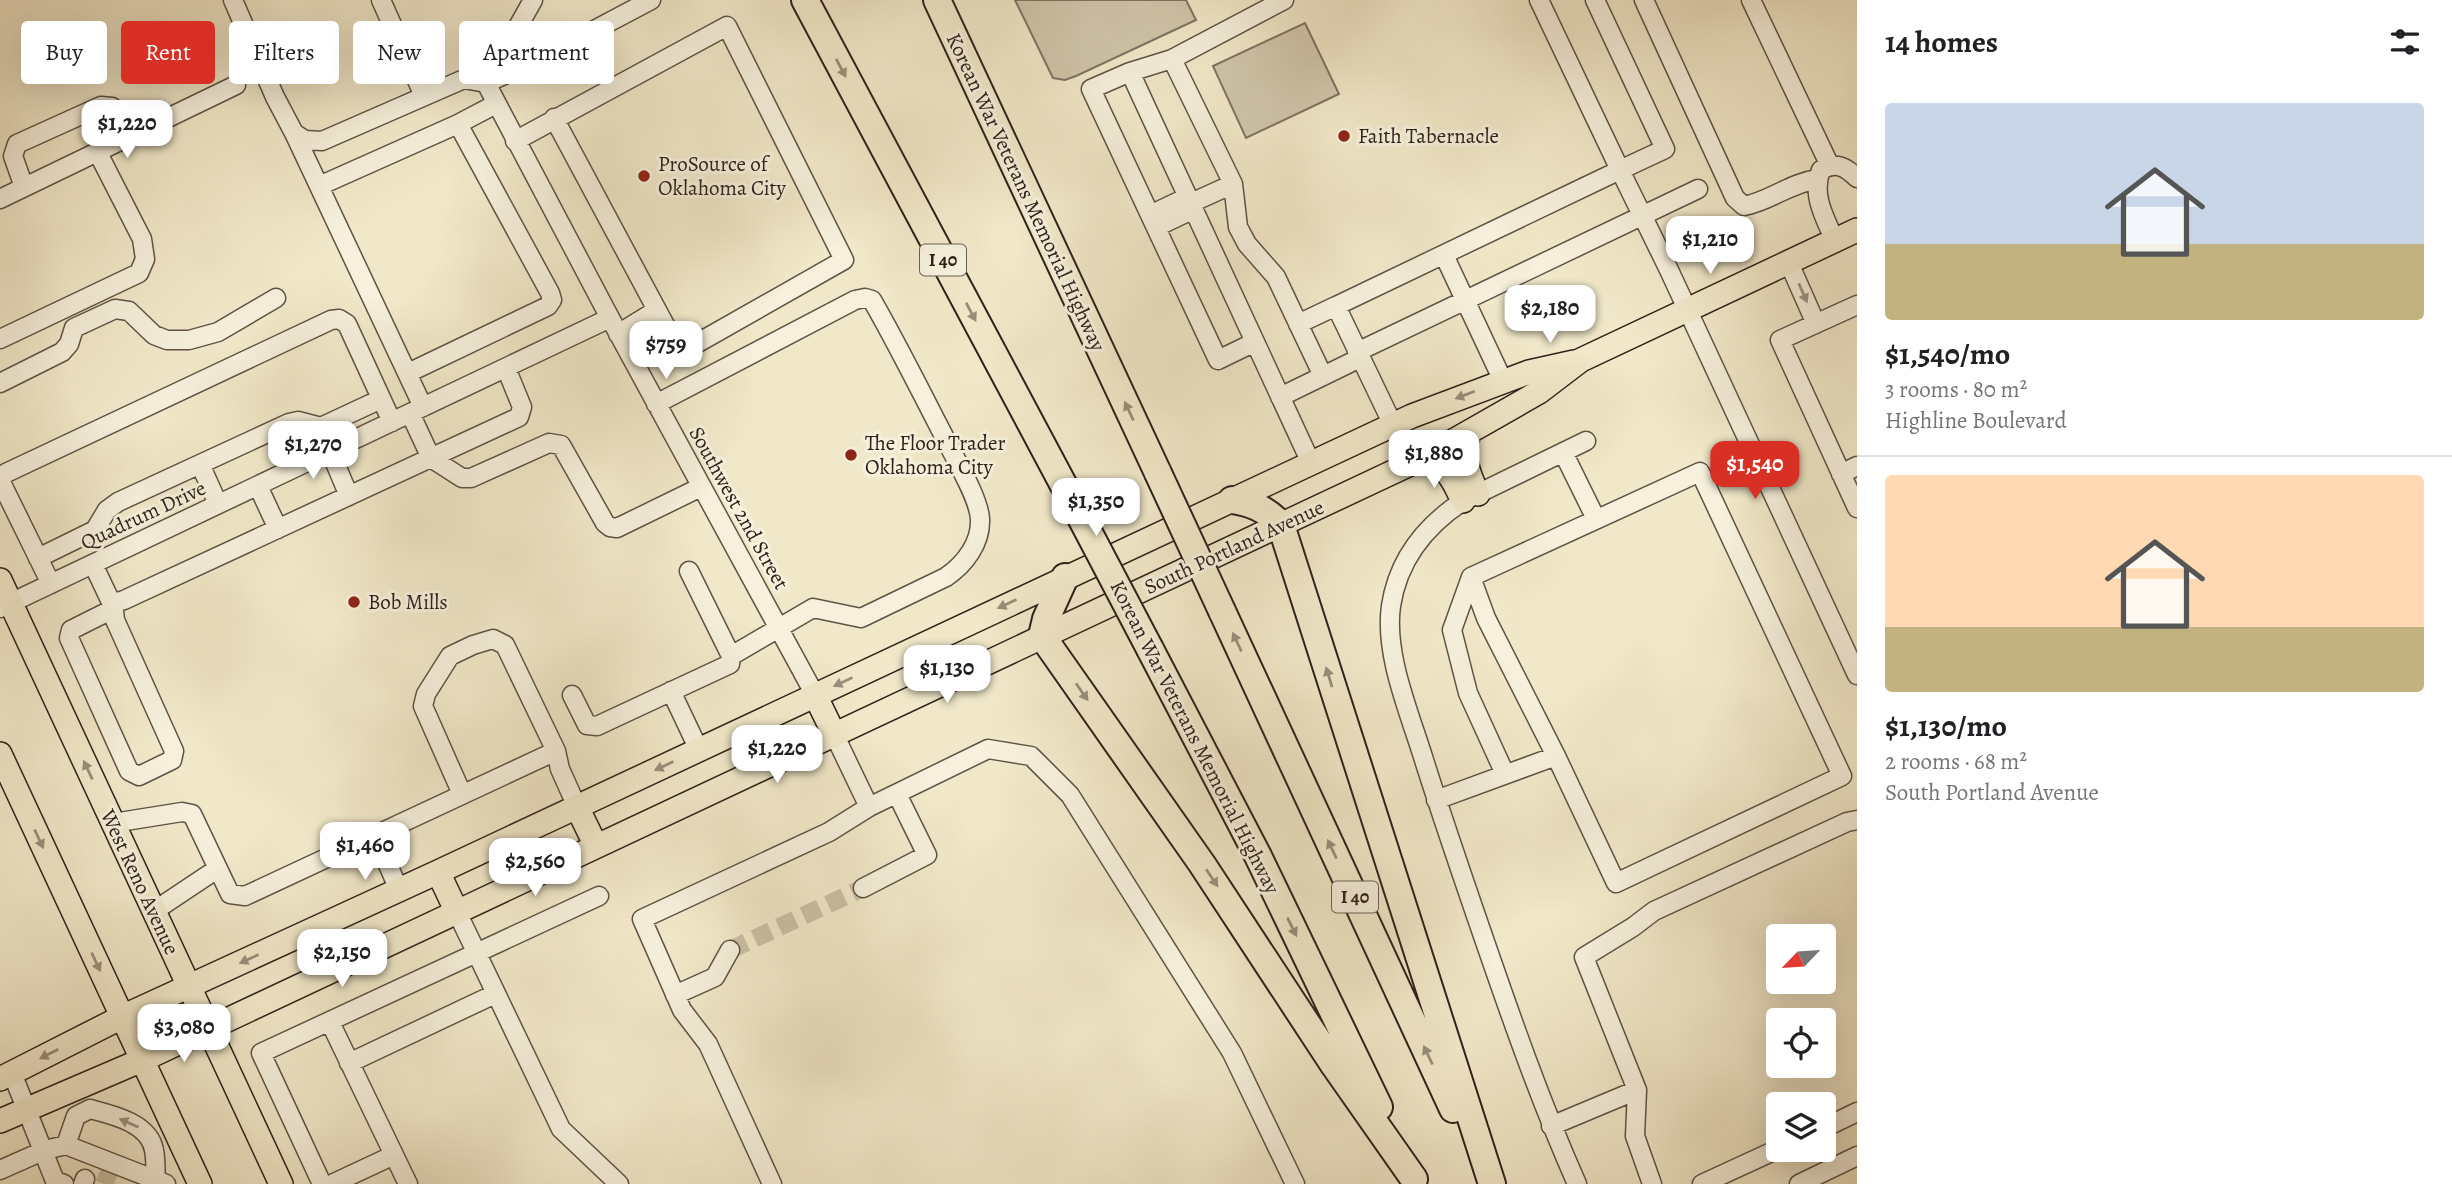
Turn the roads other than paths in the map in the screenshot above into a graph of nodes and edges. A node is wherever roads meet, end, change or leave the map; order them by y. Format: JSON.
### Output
{"nodes":[{"id":1,"x":233,"y":0,"type":"edge"},
{"id":2,"x":381,"y":0,"type":"edge"},
{"id":3,"x":533,"y":0,"type":"edge"},
{"id":4,"x":651,"y":0,"type":"edge"},
{"id":5,"x":1539,"y":0,"type":"edge"},
{"id":6,"x":1595,"y":0,"type":"edge"},
{"id":7,"x":1644,"y":0,"type":"edge"},
{"id":8,"x":1751,"y":0,"type":"edge"},
{"id":9,"x":938,"y":2,"type":"edge"},
{"id":10,"x":1273,"y":2,"type":"edge"},
{"id":11,"x":807,"y":3,"type":"edge"},
{"id":12,"x":521,"y":21,"type":"edge"},
{"id":13,"x":611,"y":21,"type":"edge"},
{"id":14,"x":1172,"y":59,"type":"junction"},
{"id":15,"x":1130,"y":72,"type":"junction"},
{"id":16,"x":459,"y":81,"type":"edge"},
{"id":17,"x":486,"y":84,"type":"edge"},
{"id":18,"x":236,"y":85,"type":"dead end"},
{"id":19,"x":424,"y":96,"type":"junction"},
{"id":20,"x":496,"y":104,"type":"junction"},
{"id":21,"x":554,"y":118,"type":"junction"},
{"id":22,"x":458,"y":124,"type":"junction"},
{"id":23,"x":294,"y":133,"type":"junction"},
{"id":24,"x":130,"y":137,"type":"junction"},
{"id":25,"x":515,"y":141,"type":"junction"},
{"id":26,"x":98,"y":153,"type":"junction"},
{"id":27,"x":1830,"y":166,"type":"junction"},
{"id":28,"x":1620,"y":170,"type":"junction"},
{"id":29,"x":1857,"y":178,"type":"edge"},
{"id":30,"x":1818,"y":179,"type":"junction"},
{"id":31,"x":1233,"y":184,"type":"junction"},
{"id":32,"x":319,"y":186,"type":"junction"},
{"id":33,"x":24,"y":187,"type":"junction"},
{"id":34,"x":1698,"y":189,"type":"dead end"},
{"id":35,"x":0,"y":199,"type":"edge"},
{"id":36,"x":1191,"y":203,"type":"junction"},
{"id":37,"x":1642,"y":216,"type":"junction"},
{"id":38,"x":1153,"y":221,"type":"junction"},
{"id":39,"x":1857,"y":230,"type":"edge"},
{"id":40,"x":1835,"y":241,"type":"junction"},
{"id":41,"x":1444,"y":255,"type":"junction"},
{"id":42,"x":1789,"y":263,"type":"junction"},
{"id":43,"x":276,"y":298,"type":"dead end"},
{"id":44,"x":1465,"y":300,"type":"junction"},
{"id":45,"x":1857,"y":304,"type":"edge"},
{"id":46,"x":1336,"y":306,"type":"junction"},
{"id":47,"x":657,"y":310,"type":"junction"},
{"id":48,"x":1687,"y":311,"type":"junction"},
{"id":49,"x":1298,"y":324,"type":"junction"},
{"id":50,"x":1816,"y":324,"type":"junction"},
{"id":51,"x":614,"y":326,"type":"junction"},
{"id":52,"x":0,"y":339,"type":"edge"},
{"id":53,"x":1255,"y":342,"type":"junction"},
{"id":54,"x":1359,"y":355,"type":"junction"},
{"id":55,"x":1581,"y":360,"type":"junction"},
{"id":56,"x":506,"y":368,"type":"junction"},
{"id":57,"x":408,"y":373,"type":"junction"},
{"id":58,"x":1323,"y":376,"type":"junction"},
{"id":59,"x":1503,"y":381,"type":"junction"},
{"id":60,"x":0,"y":383,"type":"edge"},
{"id":61,"x":1280,"y":397,"type":"junction"},
{"id":62,"x":382,"y":399,"type":"junction"},
{"id":63,"x":656,"y":404,"type":"junction"},
{"id":64,"x":417,"y":410,"type":"junction"},
{"id":65,"x":392,"y":422,"type":"junction"},
{"id":66,"x":1393,"y":425,"type":"junction"},
{"id":67,"x":1468,"y":434,"type":"junction"},
{"id":68,"x":1586,"y":441,"type":"dead end"},
{"id":69,"x":330,"y":451,"type":"junction"},
{"id":70,"x":1563,"y":452,"type":"junction"},
{"id":71,"x":1425,"y":457,"type":"junction"},
{"id":72,"x":431,"y":458,"type":"junction"},
{"id":73,"x":1311,"y":463,"type":"junction"},
{"id":74,"x":200,"y":464,"type":"junction"},
{"id":75,"x":1849,"y":470,"type":"edge"},
{"id":76,"x":258,"y":486,"type":"junction"},
{"id":77,"x":701,"y":487,"type":"junction"},
{"id":78,"x":349,"y":496,"type":"junction"},
{"id":79,"x":1471,"y":497,"type":"junction"},
{"id":80,"x":1231,"y":500,"type":"junction"},
{"id":81,"x":218,"y":505,"type":"junction"},
{"id":82,"x":1857,"y":508,"type":"edge"},
{"id":83,"x":1596,"y":519,"type":"junction"},
{"id":84,"x":1281,"y":525,"type":"junction"},
{"id":85,"x":278,"y":529,"type":"junction"},
{"id":86,"x":38,"y":558,"type":"junction"},
{"id":87,"x":93,"y":564,"type":"junction"},
{"id":88,"x":689,"y":572,"type":"dead end"},
{"id":89,"x":1065,"y":577,"type":"junction"},
{"id":90,"x":1471,"y":577,"type":"junction"},
{"id":91,"x":0,"y":580,"type":"edge"},
{"id":92,"x":51,"y":584,"type":"junction"},
{"id":93,"x":113,"y":605,"type":"junction"},
{"id":94,"x":5,"y":606,"type":"edge"},
{"id":95,"x":778,"y":627,"type":"junction"},
{"id":96,"x":1042,"y":636,"type":"junction"},
{"id":97,"x":731,"y":656,"type":"junction"},
{"id":98,"x":1857,"y":674,"type":"edge"},
{"id":99,"x":671,"y":691,"type":"junction"},
{"id":100,"x":572,"y":695,"type":"dead end"},
{"id":101,"x":815,"y":695,"type":"junction"},
{"id":102,"x":834,"y":734,"type":"junction"},
{"id":103,"x":699,"y":750,"type":"junction"},
{"id":104,"x":556,"y":751,"type":"junction"},
{"id":105,"x":0,"y":754,"type":"edge"},
{"id":106,"x":1556,"y":756,"type":"junction"},
{"id":107,"x":1505,"y":774,"type":"junction"},
{"id":108,"x":463,"y":794,"type":"junction"},
{"id":109,"x":897,"y":794,"type":"junction"},
{"id":110,"x":1436,"y":800,"type":"junction"},
{"id":111,"x":577,"y":807,"type":"junction"},
{"id":112,"x":869,"y":807,"type":"junction"},
{"id":113,"x":1857,"y":820,"type":"edge"},
{"id":114,"x":113,"y":823,"type":"junction"},
{"id":115,"x":374,"y":835,"type":"junction"},
{"id":116,"x":596,"y":846,"type":"junction"},
{"id":117,"x":217,"y":869,"type":"junction"},
{"id":118,"x":439,"y":872,"type":"junction"},
{"id":119,"x":863,"y":888,"type":"tunnel mouth"},
{"id":120,"x":399,"y":890,"type":"junction"},
{"id":121,"x":599,"y":896,"type":"dead end"},
{"id":122,"x":456,"y":910,"type":"junction"},
{"id":123,"x":154,"y":911,"type":"junction"},
{"id":124,"x":730,"y":950,"type":"tunnel mouth"},
{"id":125,"x":476,"y":953,"type":"junction"},
{"id":126,"x":189,"y":987,"type":"junction"},
{"id":127,"x":495,"y":994,"type":"junction"},
{"id":128,"x":675,"y":995,"type":"junction"},
{"id":129,"x":122,"y":1017,"type":"junction"},
{"id":130,"x":330,"y":1022,"type":"junction"},
{"id":131,"x":208,"y":1028,"type":"junction"},
{"id":132,"x":142,"y":1060,"type":"junction"},
{"id":133,"x":349,"y":1063,"type":"junction"},
{"id":134,"x":6,"y":1076,"type":"edge"},
{"id":135,"x":1637,"y":1090,"type":"junction"},
{"id":136,"x":27,"y":1109,"type":"junction"},
{"id":137,"x":1857,"y":1112,"type":"edge"},
{"id":138,"x":0,"y":1121,"type":"edge"},
{"id":139,"x":1836,"y":1122,"type":"edge"},
{"id":140,"x":1551,"y":1126,"type":"junction"},
{"id":141,"x":66,"y":1145,"type":"junction"},
{"id":142,"x":45,"y":1150,"type":"junction"},
{"id":143,"x":394,"y":1155,"type":"junction"},
{"id":144,"x":1766,"y":1155,"type":"edge"},
{"id":145,"x":1857,"y":1156,"type":"edge"},
{"id":146,"x":0,"y":1170,"type":"edge"},
{"id":147,"x":197,"y":1178,"type":"edge"},
{"id":148,"x":164,"y":1182,"type":"edge"},
{"id":149,"x":1415,"y":1182,"type":"edge"},
{"id":150,"x":56,"y":1183,"type":"edge"},
{"id":151,"x":281,"y":1184,"type":"edge"},
{"id":152,"x":322,"y":1184,"type":"edge"},
{"id":153,"x":332,"y":1184,"type":"edge"},
{"id":154,"x":408,"y":1184,"type":"edge"},
{"id":155,"x":620,"y":1184,"type":"edge"},
{"id":156,"x":772,"y":1184,"type":"edge"},
{"id":157,"x":1295,"y":1184,"type":"edge"},
{"id":158,"x":1489,"y":1184,"type":"edge"},
{"id":159,"x":1577,"y":1184,"type":"edge"},
{"id":160,"x":1652,"y":1184,"type":"edge"},
{"id":161,"x":1702,"y":1184,"type":"edge"},
{"id":162,"x":1799,"y":1184,"type":"edge"}],
"edges":[{"from":1,"to":23,"type":"street"},
{"from":2,"to":19,"type":"street"},
{"from":3,"to":12,"type":"street"},
{"from":4,"to":13,"type":"street"},
{"from":5,"to":28,"type":"street"},
{"from":6,"to":28,"type":"street"},
{"from":7,"to":30,"type":"street"},
{"from":8,"to":27,"type":"street"},
{"from":158,"to":9,"type":"highway","name":"Korean War Veterans Memorial Highway","number":"I 40","one_way":true,"bridge":true},
{"from":10,"to":14,"type":"street"},
{"from":11,"to":149,"type":"highway","name":"Korean War Veterans Memorial Highway","number":"I 40","one_way":true,"bridge":true},
{"from":14,"to":15,"type":"street"},
{"from":14,"to":31,"type":"street"},
{"from":15,"to":36,"type":"street"},
{"from":15,"to":38,"type":"street"},
{"from":16,"to":19,"type":"street"},
{"from":17,"to":20,"type":"street","name":"Southwest 2nd Street"},
{"from":18,"to":24,"type":"street"},
{"from":19,"to":23,"type":"street"},
{"from":20,"to":22,"type":"street"},
{"from":20,"to":25,"type":"street","name":"Southwest 2nd Street"},
{"from":21,"to":25,"type":"street"},
{"from":21,"to":47,"type":"street"},
{"from":21,"to":47,"type":"street"},
{"from":22,"to":32,"type":"street"},
{"from":22,"to":57,"type":"street"},
{"from":23,"to":32,"type":"street"},
{"from":24,"to":26,"type":"street"},
{"from":24,"to":33,"type":"street"},
{"from":25,"to":51,"type":"street","name":"Southwest 2nd Street"},
{"from":26,"to":33,"type":"street"},
{"from":26,"to":52,"type":"street"},
{"from":27,"to":29,"type":"street"},
{"from":27,"to":30,"type":"street"},
{"from":28,"to":37,"type":"street"},
{"from":28,"to":41,"type":"street"},
{"from":30,"to":40,"type":"street"},
{"from":31,"to":36,"type":"street"},
{"from":31,"to":49,"type":"street"},
{"from":32,"to":57,"type":"street"},
{"from":33,"to":35,"type":"street"},
{"from":34,"to":37,"type":"street"},
{"from":36,"to":38,"type":"street"},
{"from":36,"to":53,"type":"street"},
{"from":37,"to":44,"type":"street"},
{"from":37,"to":48,"type":"street"},
{"from":38,"to":53,"type":"street"},
{"from":39,"to":40,"type":"main road","name":"South Portland Avenue"},
{"from":40,"to":42,"type":"main road","name":"South Portland Avenue"},
{"from":41,"to":44,"type":"street"},
{"from":41,"to":46,"type":"street"},
{"from":42,"to":48,"type":"main road","name":"South Portland Avenue"},
{"from":42,"to":50,"type":"street","one_way":true},
{"from":43,"to":60,"type":"street"},
{"from":44,"to":54,"type":"street"},
{"from":44,"to":59,"type":"street"},
{"from":45,"to":50,"type":"street"},
{"from":46,"to":49,"type":"street"},
{"from":46,"to":54,"type":"street"},
{"from":47,"to":51,"type":"street","name":"Quadrum Drive"},
{"from":48,"to":55,"type":"main road","name":"South Portland Avenue"},
{"from":48,"to":98,"type":"street"},
{"from":49,"to":58,"type":"street"},
{"from":50,"to":75,"type":"street"},
{"from":51,"to":56,"type":"street","name":"Quadrum Drive"},
{"from":51,"to":63,"type":"street","name":"Southwest 2nd Street"},
{"from":53,"to":61,"type":"street"},
{"from":54,"to":58,"type":"street"},
{"from":54,"to":66,"type":"street"},
{"from":55,"to":59,"type":"main road","name":"South Portland Avenue"},
{"from":55,"to":67,"type":"main road","name":"South Portland Avenue"},
{"from":56,"to":64,"type":"street","name":"Quadrum Drive"},
{"from":56,"to":72,"type":"street"},
{"from":57,"to":64,"type":"street"},
{"from":58,"to":61,"type":"street"},
{"from":59,"to":66,"type":"main road","name":"South Portland Avenue","one_way":true},
{"from":61,"to":73,"type":"street"},
{"from":62,"to":65,"type":"street"},
{"from":62,"to":74,"type":"street"},
{"from":62,"to":86,"type":"street"},
{"from":63,"to":77,"type":"street","name":"Southwest 2nd Street"},
{"from":63,"to":95,"type":"street"},
{"from":64,"to":65,"type":"street","name":"Quadrum Drive"},
{"from":64,"to":72,"type":"street"},
{"from":65,"to":69,"type":"street","name":"Quadrum Drive"},
{"from":66,"to":73,"type":"main road","name":"South Portland Avenue"},
{"from":67,"to":71,"type":"main road","name":"South Portland Avenue"},
{"from":67,"to":79,"type":"main road"},
{"from":68,"to":70,"type":"street"},
{"from":69,"to":76,"type":"street","name":"Quadrum Drive"},
{"from":69,"to":78,"type":"street"},
{"from":70,"to":79,"type":"street"},
{"from":70,"to":83,"type":"street"},
{"from":71,"to":79,"type":"main road"},
{"from":71,"to":84,"type":"main road","name":"South Portland Avenue"},
{"from":72,"to":77,"type":"street"},
{"from":72,"to":78,"type":"street"},
{"from":73,"to":80,"type":"main road","name":"South Portland Avenue"},
{"from":74,"to":81,"type":"street"},
{"from":74,"to":86,"type":"street"},
{"from":75,"to":82,"type":"street"},
{"from":76,"to":81,"type":"street","name":"Quadrum Drive"},
{"from":76,"to":85,"type":"street"},
{"from":77,"to":95,"type":"street","name":"Southwest 2nd Street"},
{"from":78,"to":85,"type":"street"},
{"from":79,"to":110,"type":"street"},
{"from":80,"to":84,"type":"highway"},
{"from":80,"to":89,"type":"main road","name":"South Portland Avenue"},
{"from":81,"to":87,"type":"street","name":"Quadrum Drive"},
{"from":83,"to":90,"type":"street"},
{"from":83,"to":106,"type":"street"},
{"from":84,"to":96,"type":"main road","name":"South Portland Avenue"},
{"from":158,"to":84,"type":"highway","one_way":true},
{"from":85,"to":93,"type":"street"},
{"from":86,"to":92,"type":"street"},
{"from":87,"to":92,"type":"street","name":"Quadrum Drive"},
{"from":87,"to":93,"type":"street"},
{"from":88,"to":97,"type":"street"},
{"from":89,"to":96,"type":"highway"},
{"from":89,"to":101,"type":"main road","name":"South Portland Avenue","one_way":true},
{"from":90,"to":106,"type":"street"},
{"from":90,"to":107,"type":"street"},
{"from":91,"to":94,"type":"main road","name":"West Reno Avenue"},
{"from":92,"to":94,"type":"street","name":"Quadrum Drive"},
{"from":93,"to":93,"type":"street"},
{"from":114,"to":94,"type":"main road","name":"West Reno Avenue","one_way":true},
{"from":95,"to":97,"type":"street"},
{"from":95,"to":101,"type":"street","name":"Southwest 2nd Street"},
{"from":96,"to":102,"type":"main road","name":"South Portland Avenue"},
{"from":96,"to":149,"type":"highway","one_way":true},
{"from":97,"to":99,"type":"street"},
{"from":99,"to":100,"type":"street"},
{"from":99,"to":103,"type":"street"},
{"from":101,"to":102,"type":"main road"},
{"from":101,"to":103,"type":"main road","name":"South Portland Avenue"},
{"from":102,"to":112,"type":"street"},
{"from":102,"to":116,"type":"main road","name":"South Portland Avenue"},
{"from":103,"to":111,"type":"main road","name":"South Portland Avenue","one_way":true},
{"from":104,"to":108,"type":"street"},
{"from":104,"to":108,"type":"street"},
{"from":104,"to":111,"type":"street"},
{"from":105,"to":129,"type":"main road","one_way":true},
{"from":106,"to":107,"type":"street"},
{"from":107,"to":110,"type":"street"},
{"from":108,"to":115,"type":"street"},
{"from":109,"to":112,"type":"street"},
{"from":109,"to":119,"type":"street"},
{"from":109,"to":157,"type":"street"},
{"from":110,"to":140,"type":"street"},
{"from":111,"to":116,"type":"main road"},
{"from":111,"to":118,"type":"main road","name":"South Portland Avenue"},
{"from":112,"to":128,"type":"street"},
{"from":113,"to":135,"type":"street"},
{"from":114,"to":117,"type":"street"},
{"from":114,"to":123,"type":"main road","name":"West Reno Avenue"},
{"from":115,"to":117,"type":"street"},
{"from":115,"to":120,"type":"street"},
{"from":116,"to":122,"type":"main road","name":"South Portland Avenue"},
{"from":117,"to":123,"type":"street"},
{"from":118,"to":120,"type":"main road","name":"South Portland Avenue"},
{"from":118,"to":122,"type":"main road"},
{"from":120,"to":126,"type":"main road","name":"South Portland Avenue","one_way":true},
{"from":121,"to":125,"type":"street"},
{"from":122,"to":125,"type":"street"},
{"from":122,"to":131,"type":"main road","name":"South Portland Avenue"},
{"from":123,"to":126,"type":"main road","name":"West Reno Avenue"},
{"from":124,"to":128,"type":"street"},
{"from":125,"to":127,"type":"street"},
{"from":125,"to":130,"type":"street"},
{"from":126,"to":129,"type":"main road","name":"South Portland Avenue"},
{"from":126,"to":131,"type":"main road","name":"West Reno Avenue"},
{"from":127,"to":133,"type":"street"},
{"from":127,"to":155,"type":"street"},
{"from":128,"to":156,"type":"street"},
{"from":129,"to":132,"type":"main road"},
{"from":129,"to":134,"type":"main road","name":"South Portland Avenue","one_way":true},
{"from":130,"to":133,"type":"street"},
{"from":130,"to":152,"type":"street"},
{"from":131,"to":132,"type":"main road","name":"South Portland Avenue"},
{"from":131,"to":151,"type":"main road","name":"West Reno Avenue"},
{"from":132,"to":136,"type":"main road","name":"South Portland Avenue"},
{"from":132,"to":147,"type":"main road"},
{"from":133,"to":143,"type":"street"},
{"from":134,"to":136,"type":"street"},
{"from":135,"to":140,"type":"street"},
{"from":135,"to":160,"type":"street"},
{"from":136,"to":138,"type":"main road","name":"South Portland Avenue"},
{"from":136,"to":142,"type":"street"},
{"from":137,"to":139,"type":"street"},
{"from":140,"to":159,"type":"street"},
{"from":141,"to":142,"type":"street"},
{"from":141,"to":148,"type":"street"},
{"from":148,"to":141,"type":"street","one_way":true},
{"from":142,"to":146,"type":"street"},
{"from":142,"to":150,"type":"street"},
{"from":143,"to":153,"type":"street"},
{"from":143,"to":154,"type":"street"},
{"from":144,"to":161,"type":"street"},
{"from":145,"to":162,"type":"street"},
{"from":147,"to":148,"type":"street"}]}
